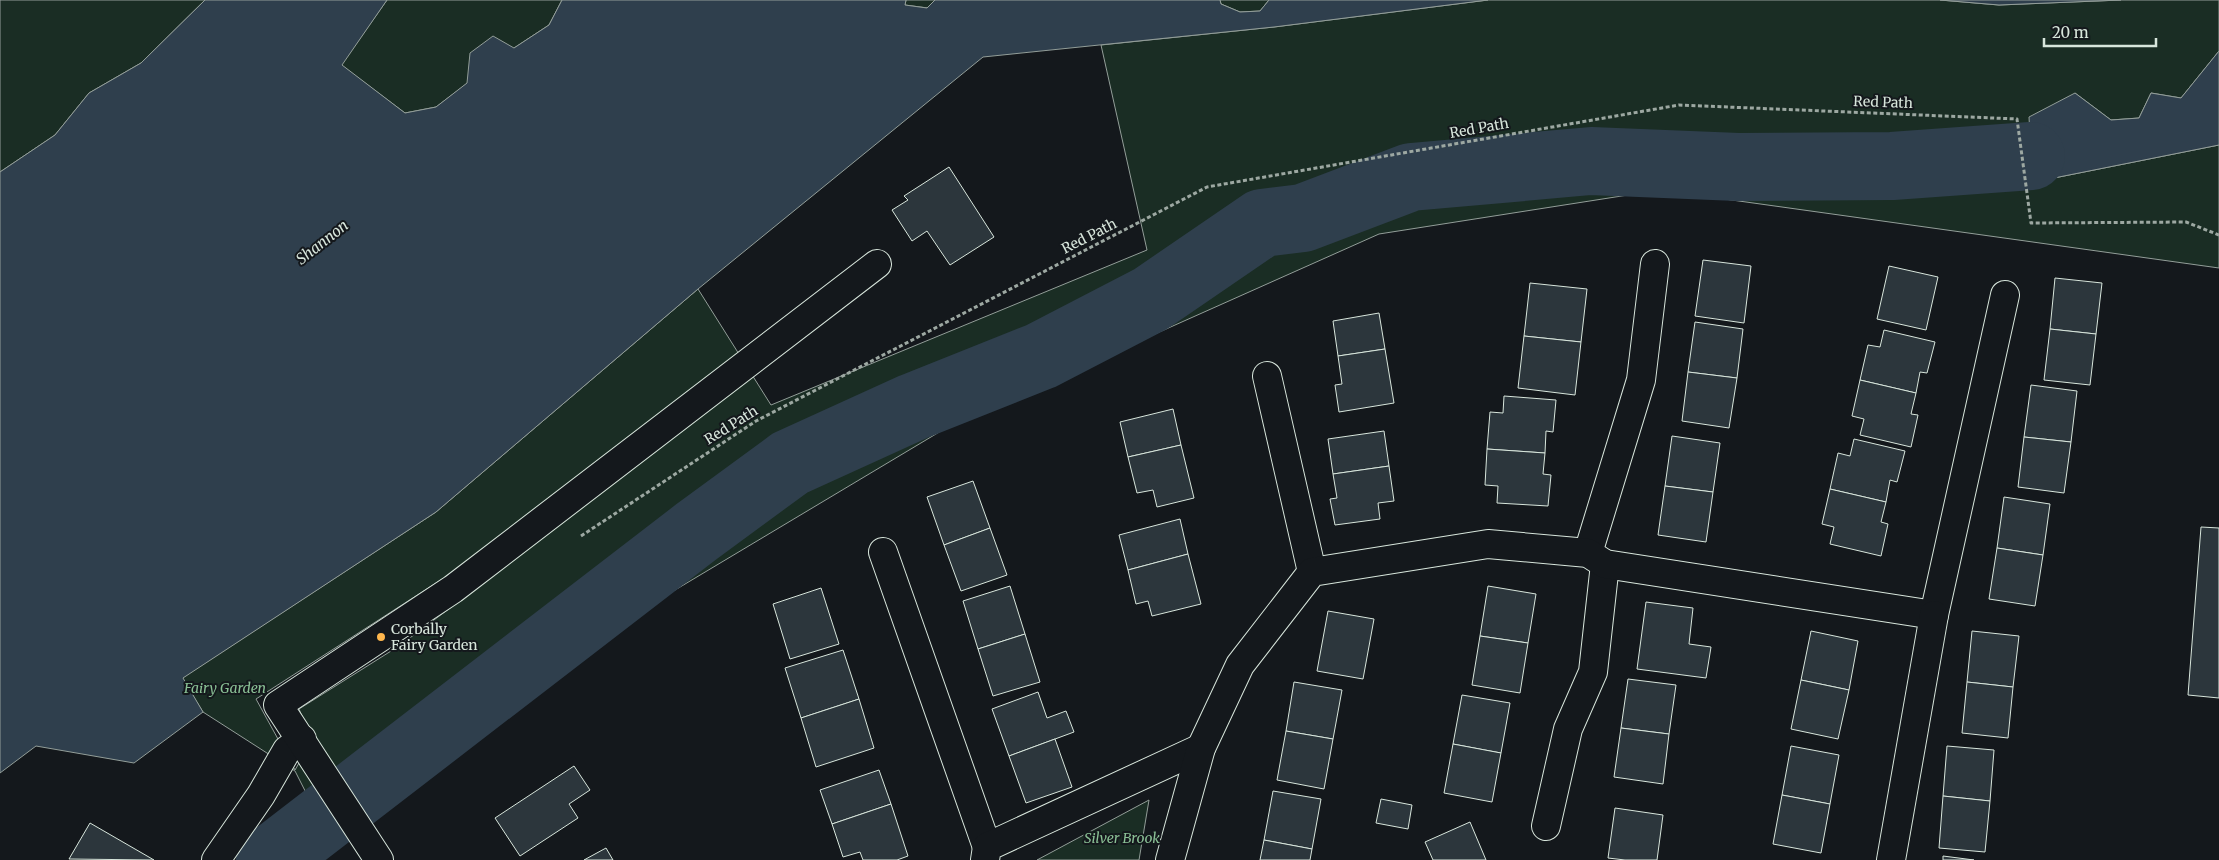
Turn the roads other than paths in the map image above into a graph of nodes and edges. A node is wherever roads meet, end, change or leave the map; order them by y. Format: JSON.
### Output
{"nodes":[{"id":1,"x":877,"y":264,"type":"dead end"},
{"id":2,"x":1655,"y":264,"type":"dead end"},
{"id":3,"x":2005,"y":295,"type":"dead end"},
{"id":4,"x":1267,"y":376,"type":"dead end"},
{"id":5,"x":883,"y":552,"type":"dead end"},
{"id":6,"x":1596,"y":559,"type":"junction"},
{"id":7,"x":1312,"y":572,"type":"junction"},
{"id":8,"x":1934,"y":615,"type":"junction"},
{"id":9,"x":302,"y":739,"type":"junction"},
{"id":10,"x":1201,"y":748,"type":"junction"},
{"id":11,"x":1546,"y":826,"type":"dead end"},
{"id":12,"x":986,"y":854,"type":"edge"},
{"id":13,"x":377,"y":856,"type":"edge"},
{"id":14,"x":216,"y":860,"type":"edge"},
{"id":15,"x":1170,"y":860,"type":"edge"},
{"id":16,"x":1891,"y":860,"type":"edge"}],
"edges":[{"from":1,"to":9,"type":"street"},
{"from":2,"to":6,"type":"street"},
{"from":3,"to":8,"type":"street"},
{"from":4,"to":7,"type":"street"},
{"from":5,"to":12,"type":"street"},
{"from":6,"to":7,"type":"street"},
{"from":6,"to":8,"type":"street"},
{"from":6,"to":11,"type":"street"},
{"from":7,"to":10,"type":"street"},
{"from":8,"to":16,"type":"street"},
{"from":9,"to":13,"type":"street"},
{"from":9,"to":14,"type":"street"},
{"from":10,"to":12,"type":"street"},
{"from":10,"to":15,"type":"street"}]}
